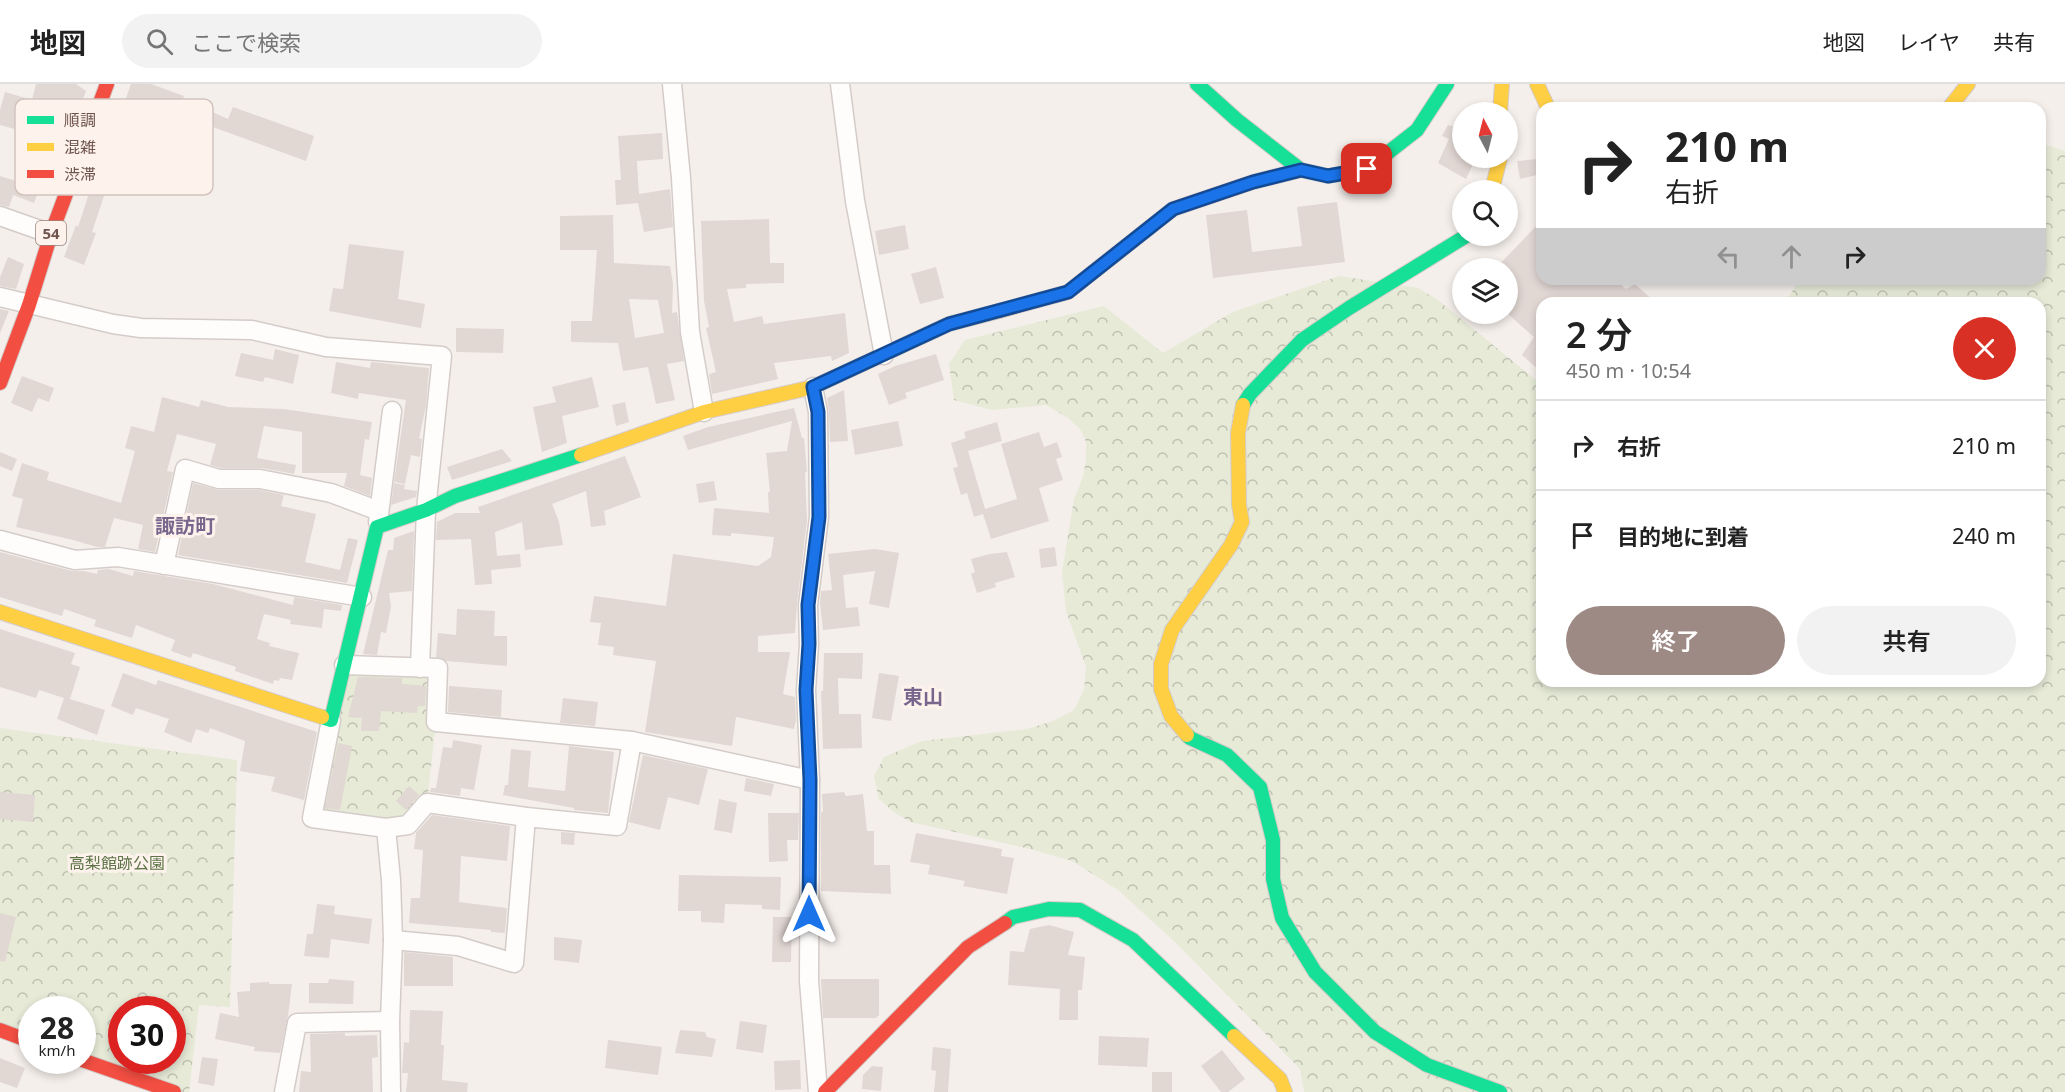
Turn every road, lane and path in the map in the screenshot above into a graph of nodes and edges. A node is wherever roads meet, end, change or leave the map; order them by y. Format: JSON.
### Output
{"nodes":[{"id":1,"x":107,"y":84,"type":"edge"},
{"id":2,"x":672,"y":84,"type":"edge"},
{"id":3,"x":840,"y":84,"type":"edge"},
{"id":4,"x":1197,"y":84,"type":"edge"},
{"id":5,"x":1447,"y":84,"type":"edge"},
{"id":6,"x":1502,"y":84,"type":"edge"},
{"id":7,"x":1537,"y":84,"type":"edge"},
{"id":8,"x":1968,"y":84,"type":"edge"},
{"id":9,"x":101,"y":99,"type":"edge"},
{"id":10,"x":1501,"y":102,"type":"edge"},
{"id":11,"x":1545,"y":102,"type":"edge"},
{"id":12,"x":1954,"y":102,"type":"edge"},
{"id":13,"x":1301,"y":170,"type":"junction"},
{"id":14,"x":66,"y":195,"type":"edge"},
{"id":15,"x":0,"y":216,"type":"edge"},
{"id":16,"x":51,"y":234,"type":"junction"},
{"id":17,"x":1452,"y":246,"type":"edge"},
{"id":18,"x":0,"y":297,"type":"edge"},
{"id":19,"x":29,"y":305,"type":"junction"},
{"id":20,"x":884,"y":355,"type":"junction"},
{"id":21,"x":0,"y":383,"type":"edge"},
{"id":22,"x":813,"y":387,"type":"junction"},
{"id":23,"x":392,"y":411,"type":"dead end"},
{"id":24,"x":704,"y":412,"type":"junction"},
{"id":25,"x":426,"y":510,"type":"junction"},
{"id":26,"x":378,"y":519,"type":"junction"},
{"id":27,"x":0,"y":540,"type":"edge"},
{"id":28,"x":165,"y":565,"type":"junction"},
{"id":29,"x":362,"y":597,"type":"junction"},
{"id":30,"x":0,"y":612,"type":"edge"},
{"id":31,"x":345,"y":665,"type":"junction"},
{"id":32,"x":420,"y":668,"type":"junction"},
{"id":33,"x":331,"y":720,"type":"junction"},
{"id":34,"x":632,"y":741,"type":"junction"},
{"id":35,"x":810,"y":780,"type":"junction"},
{"id":36,"x":526,"y":816,"type":"junction"},
{"id":37,"x":386,"y":828,"type":"junction"},
{"id":38,"x":393,"y":940,"type":"junction"},
{"id":39,"x":390,"y":1021,"type":"junction"},
{"id":40,"x":0,"y":1030,"type":"edge"},
{"id":41,"x":18,"y":1037,"type":"edge"},
{"id":42,"x":96,"y":1065,"type":"edge"},
{"id":43,"x":174,"y":1092,"type":"edge"},
{"id":44,"x":284,"y":1092,"type":"edge"},
{"id":45,"x":391,"y":1092,"type":"edge"},
{"id":46,"x":818,"y":1092,"type":"edge"},
{"id":47,"x":825,"y":1092,"type":"edge"},
{"id":48,"x":1285,"y":1092,"type":"edge"},
{"id":49,"x":1500,"y":1092,"type":"edge"}],
"edges":[{"from":1,"to":9,"type":"street","number":"54"},
{"from":2,"to":24,"type":"street"},
{"from":3,"to":20,"type":"street"},
{"from":4,"to":13,"type":"street"},
{"from":5,"to":13,"type":"street"},
{"from":6,"to":10,"type":"street"},
{"from":7,"to":11,"type":"street"},
{"from":8,"to":12,"type":"street"},
{"from":13,"to":20,"type":"street"},
{"from":14,"to":16,"type":"street","number":"54"},
{"from":15,"to":16,"type":"street"},
{"from":16,"to":19,"type":"street","number":"54"},
{"from":17,"to":49,"type":"street"},
{"from":18,"to":19,"type":"street"},
{"from":19,"to":21,"type":"street","number":"54"},
{"from":19,"to":25,"type":"street"},
{"from":20,"to":22,"type":"street"},
{"from":22,"to":24,"type":"street"},
{"from":22,"to":35,"type":"street"},
{"from":23,"to":26,"type":"street"},
{"from":24,"to":25,"type":"street"},
{"from":25,"to":26,"type":"street"},
{"from":25,"to":32,"type":"street"},
{"from":26,"to":28,"type":"street"},
{"from":26,"to":29,"type":"street"},
{"from":27,"to":28,"type":"street"},
{"from":28,"to":29,"type":"street"},
{"from":29,"to":31,"type":"street"},
{"from":30,"to":33,"type":"street"},
{"from":31,"to":32,"type":"street"},
{"from":31,"to":33,"type":"street"},
{"from":32,"to":34,"type":"street"},
{"from":33,"to":37,"type":"street"},
{"from":34,"to":35,"type":"street"},
{"from":34,"to":36,"type":"street"},
{"from":35,"to":46,"type":"street"},
{"from":36,"to":37,"type":"street"},
{"from":36,"to":38,"type":"street"},
{"from":37,"to":38,"type":"street"},
{"from":38,"to":39,"type":"street"},
{"from":39,"to":44,"type":"street"},
{"from":39,"to":45,"type":"street"},
{"from":40,"to":41,"type":"street"},
{"from":42,"to":43,"type":"street"},
{"from":47,"to":48,"type":"street"}]}
